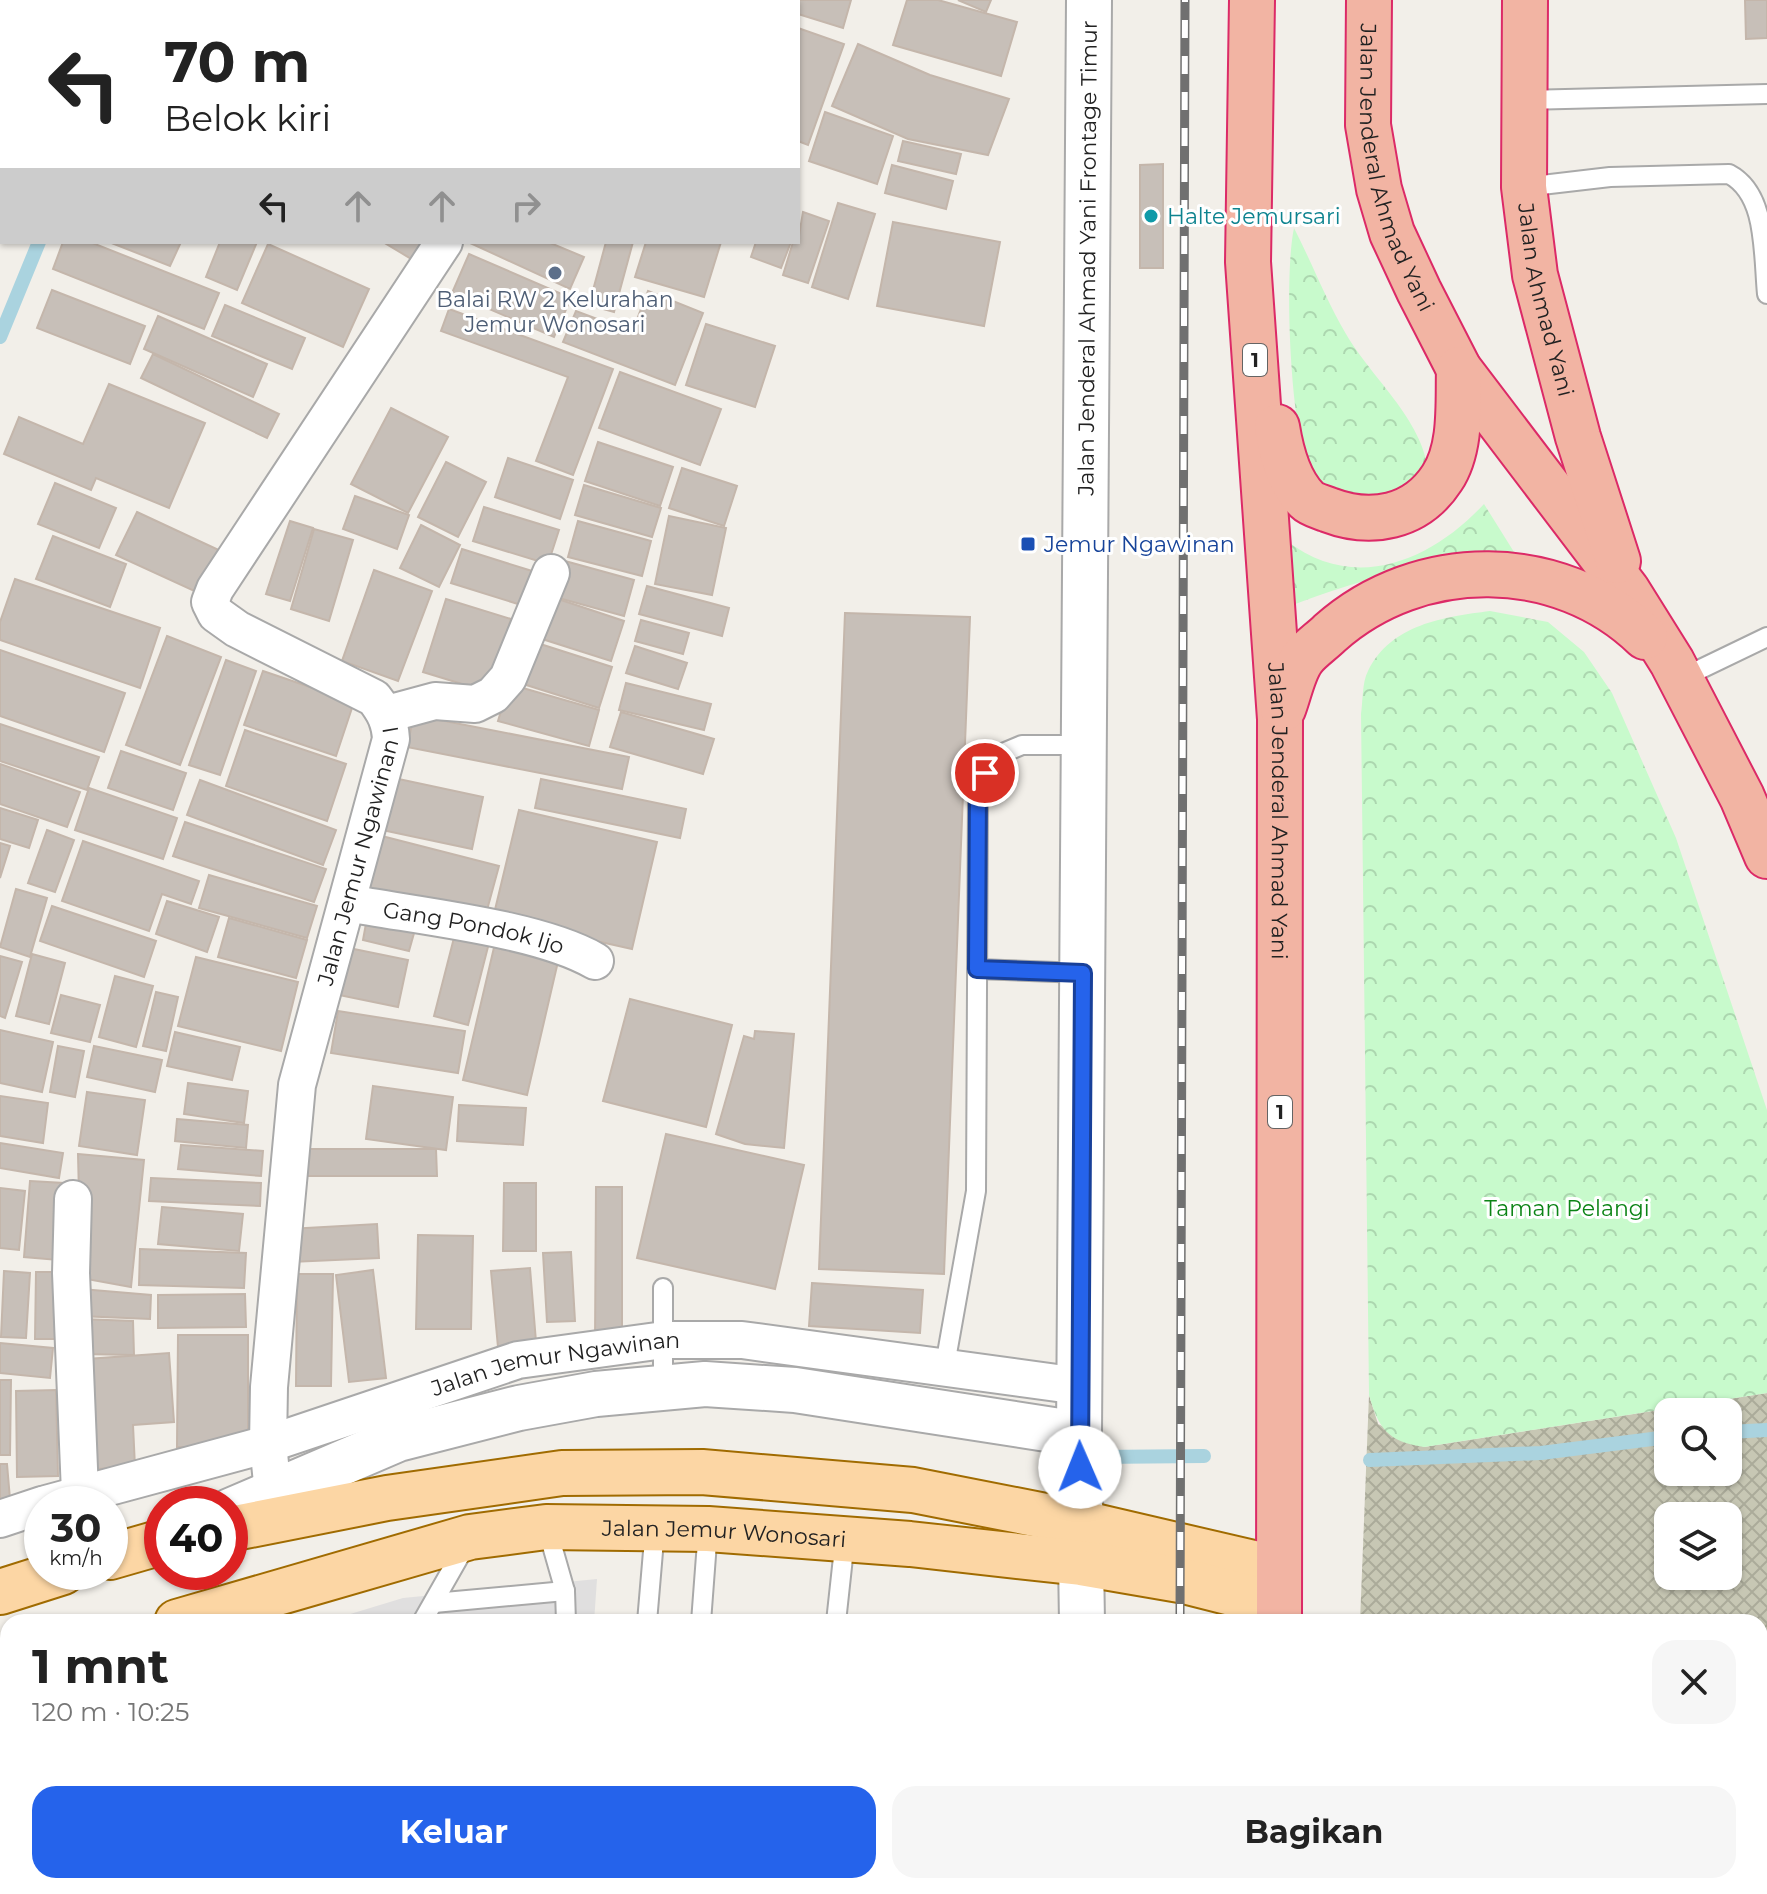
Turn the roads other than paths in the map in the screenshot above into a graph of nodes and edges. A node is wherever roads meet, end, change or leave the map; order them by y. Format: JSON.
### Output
{"nodes":[{"id":1,"x":1089,"y":0,"type":"edge"},
{"id":2,"x":1252,"y":0,"type":"edge"},
{"id":3,"x":1369,"y":0,"type":"edge"},
{"id":4,"x":1525,"y":0,"type":"edge"},
{"id":5,"x":1767,"y":94,"type":"edge"},
{"id":6,"x":1525,"y":100,"type":"junction"},
{"id":7,"x":1524,"y":187,"type":"junction"},
{"id":8,"x":443,"y":244,"type":"edge"},
{"id":9,"x":1248,"y":262,"type":"junction"},
{"id":10,"x":1767,"y":294,"type":"edge"},
{"id":11,"x":1459,"y":369,"type":"junction"},
{"id":12,"x":551,"y":573,"type":"dead end"},
{"id":13,"x":1627,"y":590,"type":"junction"},
{"id":14,"x":1767,"y":637,"type":"edge"},
{"id":15,"x":1677,"y":670,"type":"junction"},
{"id":16,"x":387,"y":714,"type":"junction"},
{"id":17,"x":1280,"y":719,"type":"junction"},
{"id":18,"x":1084,"y":745,"type":"junction"},
{"id":19,"x":1755,"y":791,"type":"edge"},
{"id":20,"x":1767,"y":856,"type":"edge"},
{"id":21,"x":348,"y":903,"type":"junction"},
{"id":22,"x":595,"y":961,"type":"dead end"},
{"id":23,"x":977,"y":969,"type":"junction"},
{"id":24,"x":1083,"y":973,"type":"junction"},
{"id":25,"x":73,"y":1199,"type":"dead end"},
{"id":26,"x":663,"y":1288,"type":"dead end"},
{"id":27,"x":664,"y":1340,"type":"junction"},
{"id":28,"x":945,"y":1365,"type":"junction"},
{"id":29,"x":1079,"y":1386,"type":"junction"},
{"id":30,"x":663,"y":1388,"type":"junction"},
{"id":31,"x":1079,"y":1434,"type":"junction"},
{"id":32,"x":268,"y":1444,"type":"junction"},
{"id":33,"x":80,"y":1486,"type":"edge"},
{"id":34,"x":107,"y":1486,"type":"edge"},
{"id":35,"x":273,"y":1492,"type":"junction"},
{"id":36,"x":248,"y":1503,"type":"edge"},
{"id":37,"x":24,"y":1511,"type":"edge"},
{"id":38,"x":0,"y":1519,"type":"edge"},
{"id":39,"x":248,"y":1525,"type":"edge"},
{"id":40,"x":546,"y":1527,"type":"junction"},
{"id":41,"x":655,"y":1528,"type":"junction"},
{"id":42,"x":708,"y":1529,"type":"junction"},
{"id":43,"x":470,"y":1537,"type":"junction"},
{"id":44,"x":845,"y":1539,"type":"junction"},
{"id":45,"x":1081,"y":1543,"type":"junction"},
{"id":46,"x":1282,"y":1577,"type":"edge"},
{"id":47,"x":24,"y":1584,"type":"edge"},
{"id":48,"x":565,"y":1591,"type":"junction"},
{"id":49,"x":0,"y":1592,"type":"edge"},
{"id":50,"x":434,"y":1603,"type":"junction"},
{"id":51,"x":205,"y":1614,"type":"edge"},
{"id":52,"x":427,"y":1614,"type":"edge"},
{"id":53,"x":566,"y":1614,"type":"edge"},
{"id":54,"x":648,"y":1614,"type":"edge"},
{"id":55,"x":702,"y":1614,"type":"edge"},
{"id":56,"x":837,"y":1614,"type":"edge"},
{"id":57,"x":1082,"y":1614,"type":"edge"}],
"edges":[{"from":1,"to":18,"type":"street","name":"Jalan Jenderal Ahmad Yani Frontage Timur"},
{"from":2,"to":9,"type":"highway","name":"Jalan Jenderal Ahmad Yani","number":"1"},
{"from":3,"to":11,"type":"highway","name":"Jalan Jenderal Ahmad Yani"},
{"from":4,"to":6,"type":"highway","name":"Jalan Ahmad Yani"},
{"from":5,"to":6,"type":"lane"},
{"from":6,"to":7,"type":"highway","name":"Jalan Ahmad Yani"},
{"from":7,"to":10,"type":"lane"},
{"from":7,"to":13,"type":"highway","name":"Jalan Ahmad Yani"},
{"from":8,"to":16,"type":"street","name":"Jalan Jemur Ngawinan I"},
{"from":9,"to":11,"type":"highway"},
{"from":9,"to":17,"type":"highway","name":"Jalan Jenderal Ahmad Yani","number":"1"},
{"from":11,"to":13,"type":"highway","name":"Jalan Jenderal Ahmad Yani"},
{"from":12,"to":16,"type":"street"},
{"from":13,"to":15,"type":"highway","name":"Jalan Jenderal Ahmad Yani"},
{"from":14,"to":15,"type":"lane"},
{"from":15,"to":17,"type":"highway"},
{"from":15,"to":19,"type":"highway","name":"Jalan Jenderal Ahmad Yani"},
{"from":16,"to":21,"type":"street","name":"Jalan Jemur Ngawinan I"},
{"from":17,"to":46,"type":"highway","name":"Jalan Jenderal Ahmad Yani","number":"1"},
{"from":18,"to":23,"type":"lane"},
{"from":18,"to":24,"type":"street","name":"Jalan Jenderal Ahmad Yani Frontage Timur"},
{"from":19,"to":20,"type":"highway","name":"Jalan Jenderal Ahmad Yani"},
{"from":21,"to":22,"type":"street","name":"Gang Pondok Ijo"},
{"from":21,"to":32,"type":"street","name":"Jalan Jemur Ngawinan I"},
{"from":23,"to":24,"type":"lane"},
{"from":23,"to":28,"type":"lane"},
{"from":24,"to":29,"type":"street","name":"Jalan Jenderal Ahmad Yani Frontage Timur"},
{"from":25,"to":33,"type":"street"},
{"from":26,"to":27,"type":"lane"},
{"from":27,"to":28,"type":"street","name":"Jalan Jemur Ngawinan"},
{"from":27,"to":30,"type":"lane"},
{"from":27,"to":32,"type":"street","name":"Jalan Jemur Ngawinan"},
{"from":28,"to":29,"type":"street","name":"Jalan Jemur Ngawinan"},
{"from":29,"to":31,"type":"street","name":"Jalan Jenderal Ahmad Yani Frontage Timur"},
{"from":30,"to":31,"type":"street"},
{"from":30,"to":35,"type":"street"},
{"from":31,"to":45,"type":"street","name":"Jalan Jenderal Ahmad Yani Frontage Timur"},
{"from":32,"to":34,"type":"street","name":"Jalan Jemur Ngawinan"},
{"from":32,"to":35,"type":"street","name":"Jalan Jemur Ngawinan I"},
{"from":35,"to":36,"type":"street"},
{"from":37,"to":38,"type":"street","name":"Jalan Jemur Ngawinan"},
{"from":39,"to":45,"type":"main road","name":"Jalan Jemur Wonosari"},
{"from":40,"to":41,"type":"main road","name":"Jalan Jemur Wonosari"},
{"from":40,"to":43,"type":"main road","name":"Jalan Jemur Wonosari"},
{"from":40,"to":48,"type":"lane"},
{"from":41,"to":42,"type":"main road","name":"Jalan Jemur Wonosari"},
{"from":41,"to":54,"type":"lane"},
{"from":42,"to":44,"type":"main road","name":"Jalan Jemur Wonosari"},
{"from":42,"to":55,"type":"lane"},
{"from":43,"to":50,"type":"lane"},
{"from":43,"to":51,"type":"main road","name":"Jalan Jemur Wonosari"},
{"from":44,"to":45,"type":"main road","name":"Jalan Jemur Wonosari"},
{"from":44,"to":56,"type":"lane"},
{"from":45,"to":46,"type":"main road","name":"Jalan Jemur Wonosari"},
{"from":45,"to":57,"type":"street","name":"Jalan Jenderal Ahmad Yani Frontage Timur"},
{"from":47,"to":49,"type":"main road"},
{"from":48,"to":50,"type":"lane"},
{"from":48,"to":53,"type":"lane"},
{"from":50,"to":52,"type":"lane"}]}
